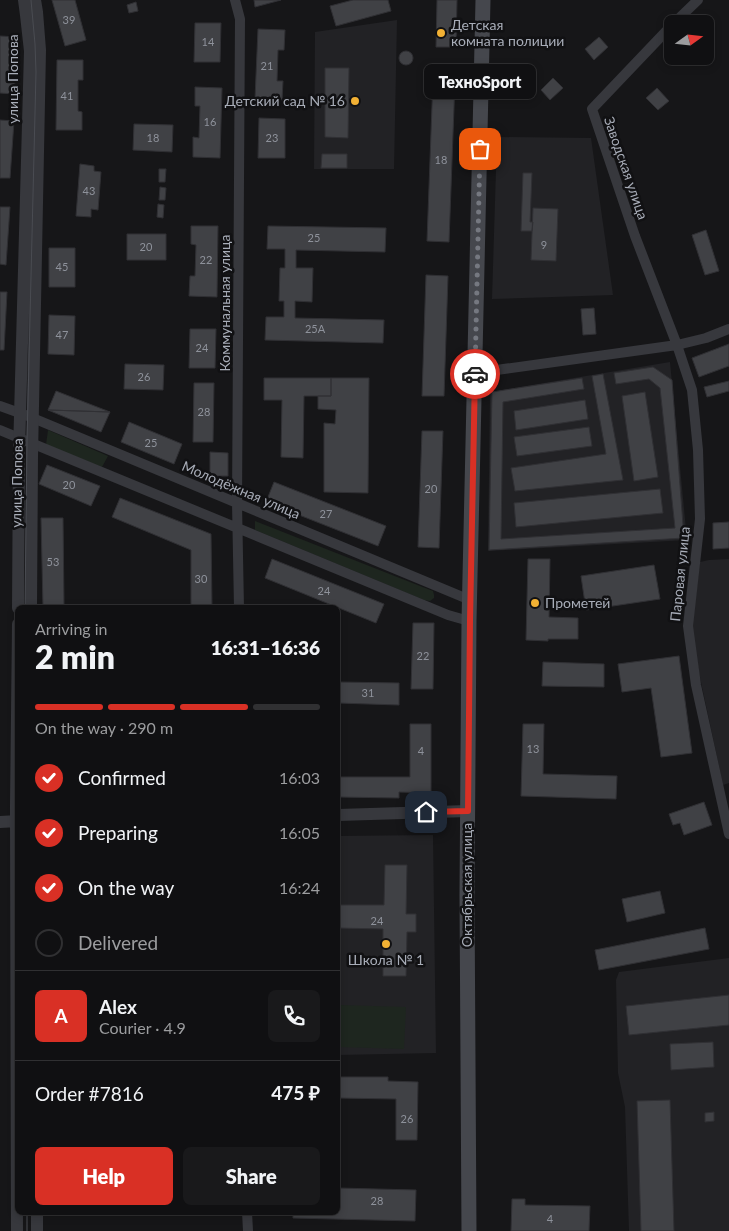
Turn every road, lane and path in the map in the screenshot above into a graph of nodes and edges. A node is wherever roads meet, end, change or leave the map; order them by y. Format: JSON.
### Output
{"nodes":[{"id":1,"x":24,"y":0,"type":"edge"},
{"id":2,"x":35,"y":0,"type":"edge"},
{"id":3,"x":235,"y":0,"type":"edge"},
{"id":4,"x":484,"y":0,"type":"edge"},
{"id":5,"x":698,"y":0,"type":"edge"},
{"id":6,"x":682,"y":15,"type":"edge"},
{"id":7,"x":664,"y":33,"type":"edge"},
{"id":8,"x":729,"y":329,"type":"edge"},
{"id":9,"x":677,"y":345,"type":"junction"},
{"id":10,"x":475,"y":374,"type":"junction"},
{"id":11,"x":0,"y":406,"type":"edge"},
{"id":12,"x":20,"y":414,"type":"junction"},
{"id":13,"x":33,"y":419,"type":"junction"},
{"id":14,"x":0,"y":430,"type":"edge"},
{"id":15,"x":20,"y":438,"type":"junction"},
{"id":16,"x":33,"y":443,"type":"junction"},
{"id":17,"x":237,"y":503,"type":"junction"},
{"id":18,"x":237,"y":528,"type":"junction"},
{"id":19,"x":470,"y":600,"type":"junction"},
{"id":20,"x":18,"y":605,"type":"edge"},
{"id":21,"x":31,"y":605,"type":"edge"},
{"id":22,"x":239,"y":605,"type":"edge"},
{"id":23,"x":470,"y":621,"type":"junction"},
{"id":24,"x":468,"y":811,"type":"junction"},
{"id":25,"x":340,"y":815,"type":"edge"},
{"id":26,"x":15,"y":821,"type":"edge"},
{"id":27,"x":0,"y":822,"type":"edge"},
{"id":28,"x":729,"y":834,"type":"edge"},
{"id":29,"x":17,"y":1215,"type":"edge"},
{"id":30,"x":37,"y":1215,"type":"edge"},
{"id":31,"x":247,"y":1215,"type":"edge"},
{"id":32,"x":17,"y":1231,"type":"edge"},
{"id":33,"x":37,"y":1231,"type":"edge"},
{"id":34,"x":248,"y":1231,"type":"edge"},
{"id":35,"x":468,"y":1231,"type":"edge"}],
"edges":[{"from":1,"to":12,"type":"street","name":"улица Попова"},
{"from":2,"to":13,"type":"street","name":"улица Попова"},
{"from":3,"to":17,"type":"street","name":"Коммунальная улица"},
{"from":4,"to":10,"type":"main road","name":"Октябрьская улица"},
{"from":5,"to":6,"type":"street","name":"Заводская улица"},
{"from":7,"to":9,"type":"street","name":"Заводская улица"},
{"from":8,"to":9,"type":"street"},
{"from":9,"to":10,"type":"street"},
{"from":9,"to":28,"type":"street","name":"Паровая улица"},
{"from":10,"to":19,"type":"main road","name":"Октябрьская улица"},
{"from":11,"to":12,"type":"street","name":"Молодёжная улица"},
{"from":12,"to":13,"type":"street","name":"Молодёжная улица"},
{"from":12,"to":15,"type":"street","name":"улица Попова"},
{"from":13,"to":16,"type":"street","name":"улица Попова"},
{"from":13,"to":17,"type":"street","name":"Молодёжная улица"},
{"from":14,"to":15,"type":"street"},
{"from":15,"to":16,"type":"street"},
{"from":15,"to":20,"type":"street","name":"улица Попова"},
{"from":16,"to":18,"type":"street"},
{"from":16,"to":21,"type":"street","name":"улица Попова"},
{"from":17,"to":18,"type":"street","name":"Коммунальная улица"},
{"from":17,"to":19,"type":"street","name":"Молодёжная улица"},
{"from":18,"to":22,"type":"street","name":"Коммунальная улица"},
{"from":18,"to":23,"type":"street"},
{"from":19,"to":23,"type":"main road","name":"Октябрьская улица"},
{"from":23,"to":24,"type":"main road","name":"Октябрьская улица"},
{"from":24,"to":25,"type":"street"},
{"from":24,"to":35,"type":"main road","name":"Октябрьская улица"},
{"from":26,"to":27,"type":"street"},
{"from":29,"to":32,"type":"street"},
{"from":30,"to":33,"type":"street"},
{"from":31,"to":34,"type":"street"}]}
